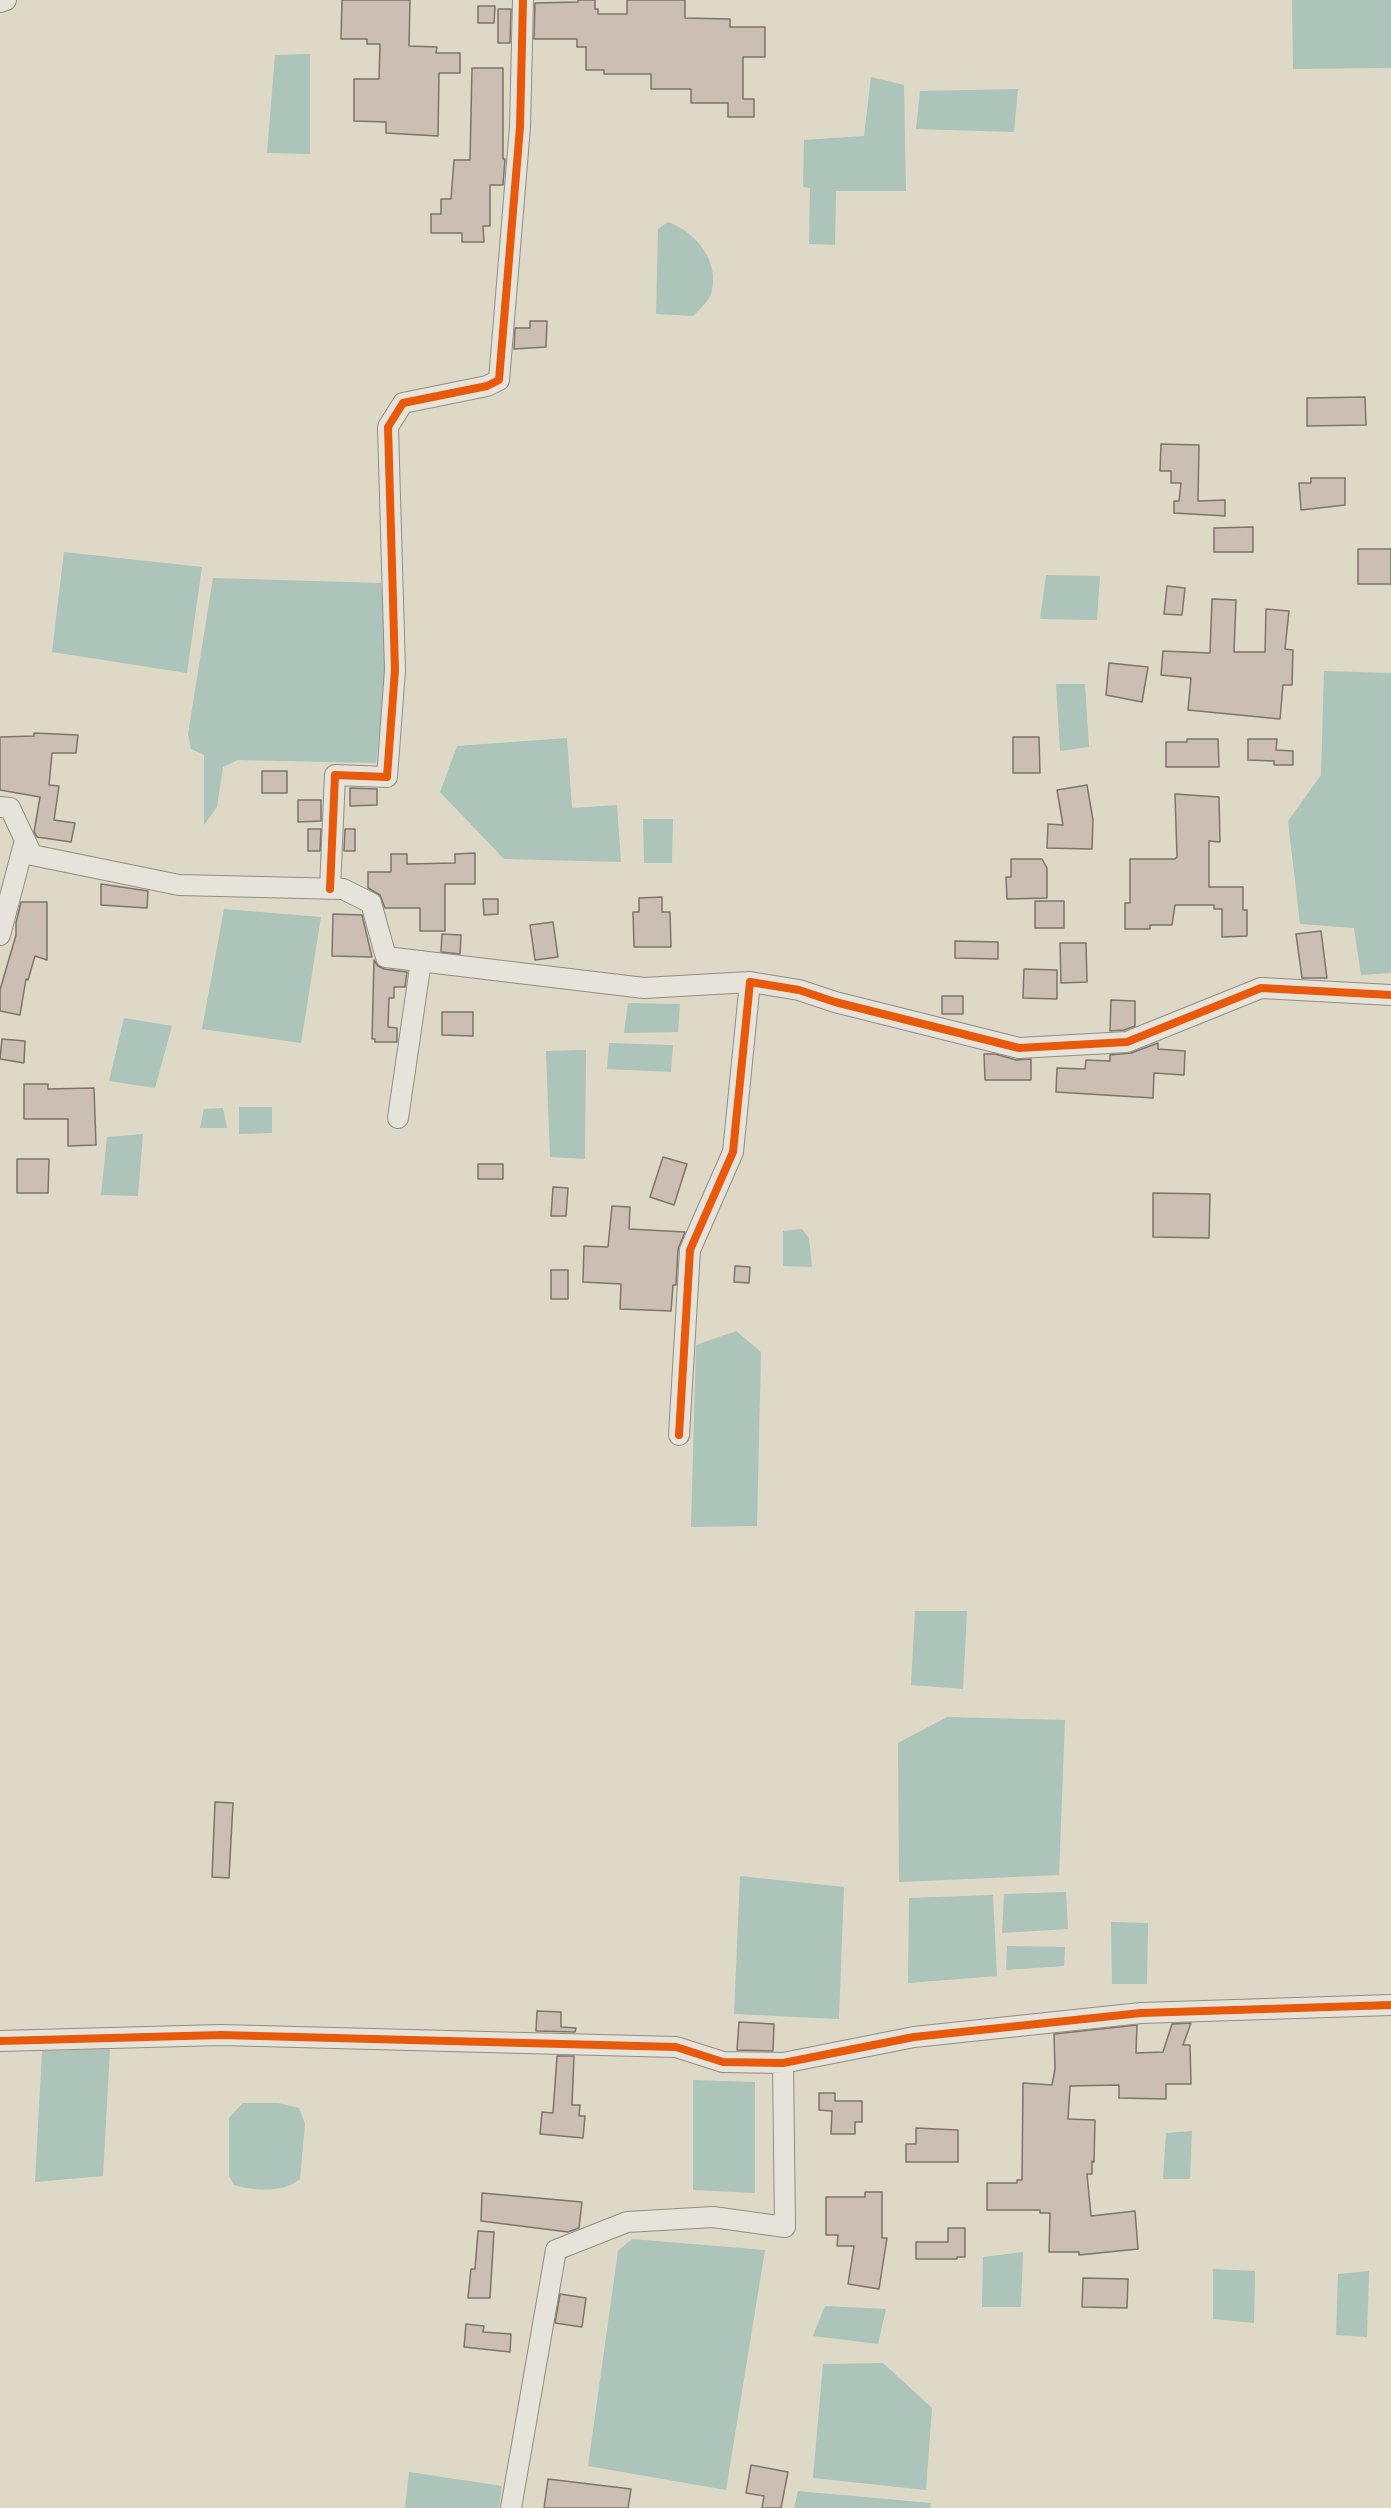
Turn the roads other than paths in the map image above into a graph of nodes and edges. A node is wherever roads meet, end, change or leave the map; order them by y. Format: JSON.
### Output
{"nodes":[{"id":1,"x":6,"y":0,"type":"edge"},
{"id":2,"x":523,"y":0,"type":"edge"},
{"id":3,"x":0,"y":3,"type":"edge"},
{"id":4,"x":0,"y":807,"type":"edge"},
{"id":5,"x":25,"y":840,"type":"junction"},
{"id":6,"x":330,"y":889,"type":"junction"},
{"id":7,"x":0,"y":935,"type":"edge"},
{"id":8,"x":421,"y":961,"type":"junction"},
{"id":9,"x":750,"y":981,"type":"junction"},
{"id":10,"x":1391,"y":994,"type":"edge"},
{"id":11,"x":398,"y":1118,"type":"dead end"},
{"id":12,"x":679,"y":1435,"type":"dead end"},
{"id":13,"x":1391,"y":2005,"type":"edge"},
{"id":14,"x":0,"y":2041,"type":"edge"},
{"id":15,"x":783,"y":2063,"type":"junction"},
{"id":16,"x":511,"y":2508,"type":"edge"}],
"edges":[{"from":1,"to":3,"type":"street"},
{"from":2,"to":6,"type":"street"},
{"from":4,"to":5,"type":"street"},
{"from":5,"to":6,"type":"street"},
{"from":5,"to":7,"type":"street"},
{"from":6,"to":8,"type":"street"},
{"from":8,"to":9,"type":"street"},
{"from":8,"to":11,"type":"street"},
{"from":9,"to":10,"type":"street"},
{"from":9,"to":12,"type":"street"},
{"from":13,"to":15,"type":"street"},
{"from":14,"to":15,"type":"street"},
{"from":15,"to":16,"type":"street"}]}
